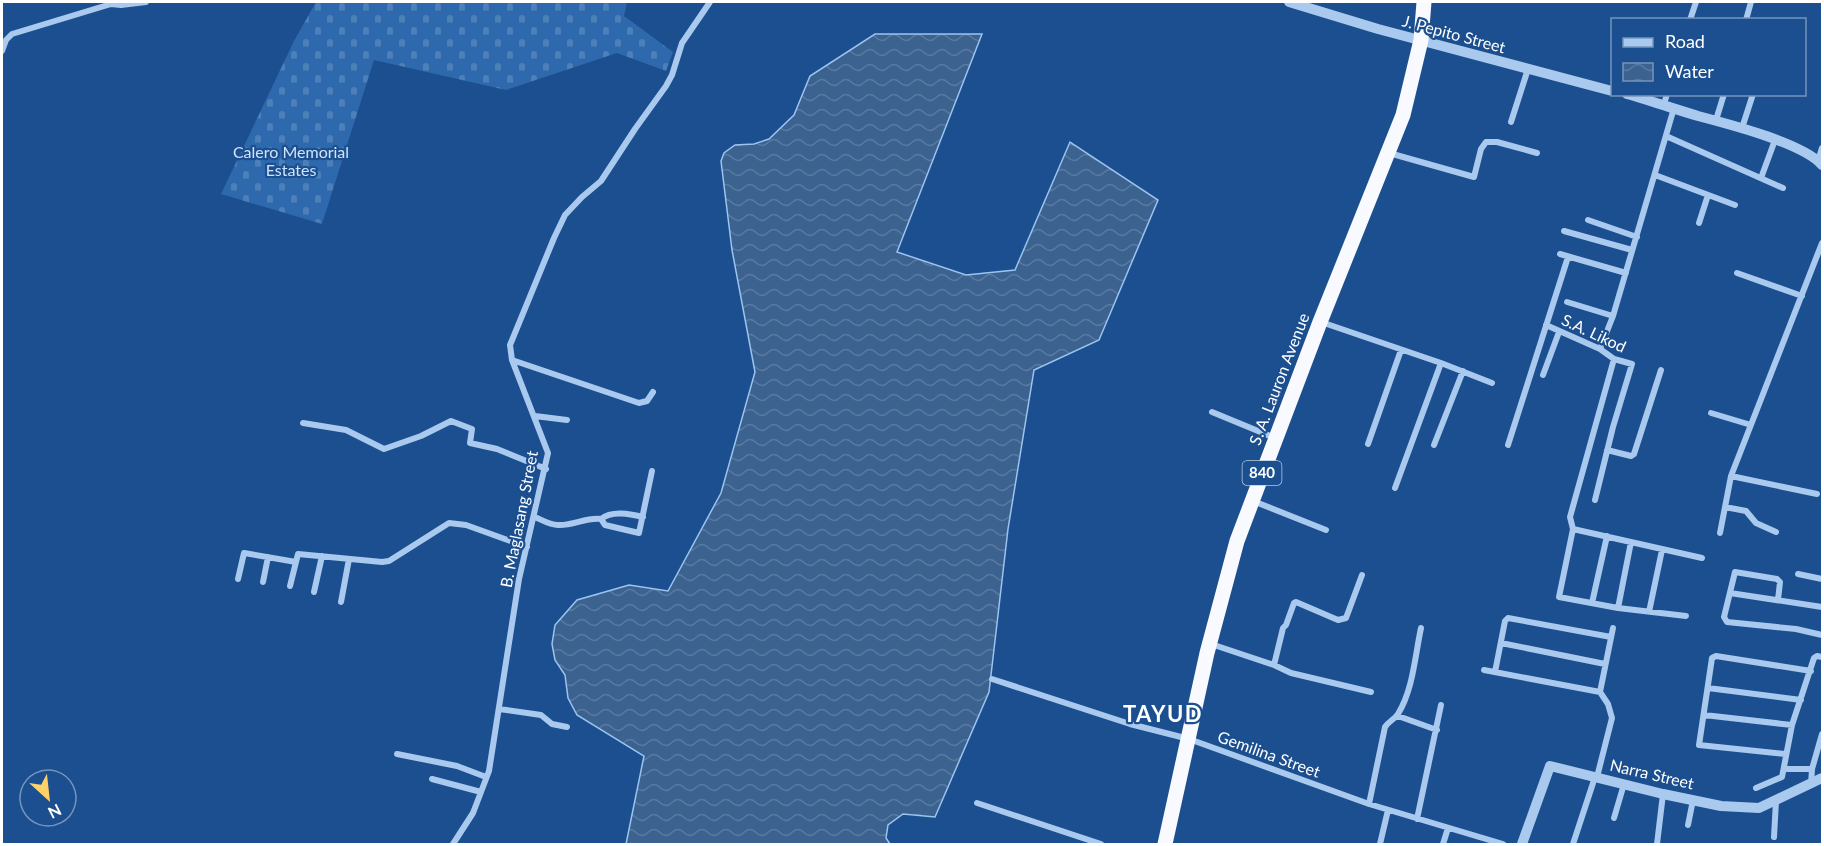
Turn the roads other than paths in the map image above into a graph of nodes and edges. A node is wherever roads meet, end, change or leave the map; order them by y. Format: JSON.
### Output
{"nodes":[{"id":1,"x":146,"y":2,"type":"edge"},
{"id":2,"x":710,"y":2,"type":"edge"},
{"id":3,"x":1289,"y":2,"type":"edge"},
{"id":4,"x":1424,"y":2,"type":"edge"},
{"id":5,"x":1696,"y":2,"type":"edge"},
{"id":6,"x":1751,"y":2,"type":"edge"},
{"id":7,"x":111,"y":3,"type":"edge"},
{"id":8,"x":122,"y":3,"type":"edge"},
{"id":9,"x":1691,"y":18,"type":"edge"},
{"id":10,"x":1747,"y":18,"type":"edge"},
{"id":11,"x":1421,"y":40,"type":"junction"},
{"id":12,"x":2,"y":51,"type":"edge"},
{"id":13,"x":1528,"y":69,"type":"junction"},
{"id":14,"x":1611,"y":91,"type":"edge"},
{"id":15,"x":1638,"y":96,"type":"edge"},
{"id":16,"x":1723,"y":96,"type":"edge"},
{"id":17,"x":1753,"y":96,"type":"edge"},
{"id":18,"x":1669,"y":102,"type":"edge"},
{"id":19,"x":1716,"y":120,"type":"junction"},
{"id":20,"x":1511,"y":122,"type":"dead end"},
{"id":21,"x":1742,"y":128,"type":"junction"},
{"id":22,"x":1666,"y":136,"type":"junction"},
{"id":23,"x":1775,"y":140,"type":"junction"},
{"id":24,"x":1822,"y":148,"type":"edge"},
{"id":25,"x":1388,"y":153,"type":"junction"},
{"id":26,"x":1537,"y":153,"type":"dead end"},
{"id":27,"x":1820,"y":163,"type":"edge"},
{"id":28,"x":1655,"y":175,"type":"junction"},
{"id":29,"x":1761,"y":178,"type":"junction"},
{"id":30,"x":1783,"y":188,"type":"dead end"},
{"id":31,"x":1708,"y":195,"type":"junction"},
{"id":32,"x":1735,"y":205,"type":"dead end"},
{"id":33,"x":1588,"y":220,"type":"dead end"},
{"id":34,"x":1699,"y":223,"type":"dead end"},
{"id":35,"x":1564,"y":231,"type":"dead end"},
{"id":36,"x":1636,"y":237,"type":"junction"},
{"id":37,"x":1822,"y":243,"type":"edge"},
{"id":38,"x":1632,"y":250,"type":"junction"},
{"id":39,"x":1560,"y":254,"type":"dead end"},
{"id":40,"x":1568,"y":257,"type":"junction"},
{"id":41,"x":1626,"y":273,"type":"junction"},
{"id":42,"x":1737,"y":273,"type":"dead end"},
{"id":43,"x":1802,"y":296,"type":"junction"},
{"id":44,"x":1567,"y":302,"type":"dead end"},
{"id":45,"x":1613,"y":316,"type":"junction"},
{"id":46,"x":1320,"y":322,"type":"junction"},
{"id":47,"x":1546,"y":325,"type":"junction"},
{"id":48,"x":1559,"y":332,"type":"junction"},
{"id":49,"x":1600,"y":349,"type":"junction"},
{"id":50,"x":1401,"y":350,"type":"junction"},
{"id":51,"x":1614,"y":359,"type":"junction"},
{"id":52,"x":512,"y":360,"type":"junction"},
{"id":53,"x":1442,"y":363,"type":"junction"},
{"id":54,"x":1661,"y":370,"type":"dead end"},
{"id":55,"x":1463,"y":371,"type":"junction"},
{"id":56,"x":1543,"y":375,"type":"dead end"},
{"id":57,"x":1492,"y":383,"type":"dead end"},
{"id":58,"x":653,"y":392,"type":"dead end"},
{"id":59,"x":1212,"y":412,"type":"dead end"},
{"id":60,"x":1711,"y":413,"type":"dead end"},
{"id":61,"x":535,"y":416,"type":"junction"},
{"id":62,"x":567,"y":420,"type":"dead end"},
{"id":63,"x":303,"y":423,"type":"dead end"},
{"id":64,"x":1751,"y":425,"type":"junction"},
{"id":65,"x":1275,"y":438,"type":"junction"},
{"id":66,"x":1368,"y":444,"type":"dead end"},
{"id":67,"x":1508,"y":445,"type":"dead end"},
{"id":68,"x":1434,"y":446,"type":"dead end"},
{"id":69,"x":1607,"y":450,"type":"junction"},
{"id":70,"x":546,"y":469,"type":"junction"},
{"id":71,"x":652,"y":471,"type":"dead end"},
{"id":72,"x":1731,"y":476,"type":"junction"},
{"id":73,"x":1395,"y":488,"type":"dead end"},
{"id":74,"x":1817,"y":494,"type":"dead end"},
{"id":75,"x":1595,"y":500,"type":"dead end"},
{"id":76,"x":1252,"y":501,"type":"junction"},
{"id":77,"x":1725,"y":507,"type":"junction"},
{"id":78,"x":535,"y":517,"type":"junction"},
{"id":79,"x":643,"y":517,"type":"junction"},
{"id":80,"x":601,"y":519,"type":"junction"},
{"id":81,"x":1573,"y":529,"type":"junction"},
{"id":82,"x":1326,"y":530,"type":"dead end"},
{"id":83,"x":1720,"y":532,"type":"dead end"},
{"id":84,"x":1776,"y":532,"type":"dead end"},
{"id":85,"x":1606,"y":536,"type":"junction"},
{"id":86,"x":1631,"y":542,"type":"junction"},
{"id":87,"x":527,"y":547,"type":"junction"},
{"id":88,"x":1662,"y":550,"type":"junction"},
{"id":89,"x":322,"y":556,"type":"junction"},
{"id":90,"x":268,"y":557,"type":"junction"},
{"id":91,"x":1702,"y":558,"type":"dead end"},
{"id":92,"x":349,"y":559,"type":"junction"},
{"id":93,"x":296,"y":562,"type":"junction"},
{"id":94,"x":1798,"y":574,"type":"dead end"},
{"id":95,"x":1362,"y":575,"type":"dead end"},
{"id":96,"x":238,"y":579,"type":"dead end"},
{"id":97,"x":1822,"y":579,"type":"edge"},
{"id":98,"x":263,"y":582,"type":"dead end"},
{"id":99,"x":290,"y":586,"type":"dead end"},
{"id":100,"x":314,"y":592,"type":"dead end"},
{"id":101,"x":1730,"y":593,"type":"junction"},
{"id":102,"x":1778,"y":600,"type":"junction"},
{"id":103,"x":341,"y":602,"type":"dead end"},
{"id":104,"x":1592,"y":603,"type":"junction"},
{"id":105,"x":1822,"y":607,"type":"edge"},
{"id":106,"x":1618,"y":608,"type":"junction"},
{"id":107,"x":1650,"y":612,"type":"junction"},
{"id":108,"x":1686,"y":616,"type":"dead end"},
{"id":109,"x":1421,"y":628,"type":"dead end"},
{"id":110,"x":1613,"y":628,"type":"dead end"},
{"id":111,"x":1822,"y":635,"type":"edge"},
{"id":112,"x":1611,"y":637,"type":"junction"},
{"id":113,"x":1210,"y":643,"type":"junction"},
{"id":114,"x":1501,"y":643,"type":"junction"},
{"id":115,"x":1822,"y":657,"type":"edge"},
{"id":116,"x":1605,"y":664,"type":"junction"},
{"id":117,"x":1274,"y":665,"type":"junction"},
{"id":118,"x":1484,"y":670,"type":"dead end"},
{"id":119,"x":1811,"y":671,"type":"junction"},
{"id":120,"x":1495,"y":672,"type":"junction"},
{"id":121,"x":992,"y":679,"type":"dead end"},
{"id":122,"x":1708,"y":688,"type":"junction"},
{"id":123,"x":1371,"y":692,"type":"dead end"},
{"id":124,"x":1600,"y":692,"type":"junction"},
{"id":125,"x":1801,"y":700,"type":"junction"},
{"id":126,"x":1441,"y":705,"type":"dead end"},
{"id":127,"x":499,"y":709,"type":"junction"},
{"id":128,"x":1704,"y":715,"type":"junction"},
{"id":129,"x":1398,"y":716,"type":"junction"},
{"id":130,"x":1792,"y":725,"type":"junction"},
{"id":131,"x":567,"y":728,"type":"dead end"},
{"id":132,"x":1437,"y":730,"type":"junction"},
{"id":133,"x":1822,"y":734,"type":"edge"},
{"id":134,"x":1189,"y":739,"type":"junction"},
{"id":135,"x":397,"y":754,"type":"dead end"},
{"id":136,"x":1785,"y":754,"type":"junction"},
{"id":137,"x":1812,"y":769,"type":"junction"},
{"id":138,"x":1784,"y":770,"type":"junction"},
{"id":139,"x":1596,"y":776,"type":"junction"},
{"id":140,"x":486,"y":777,"type":"junction"},
{"id":141,"x":1822,"y":778,"type":"edge"},
{"id":142,"x":432,"y":779,"type":"dead end"},
{"id":143,"x":1624,"y":784,"type":"junction"},
{"id":144,"x":1810,"y":785,"type":"junction"},
{"id":145,"x":1756,"y":788,"type":"dead end"},
{"id":146,"x":481,"y":792,"type":"junction"},
{"id":147,"x":1663,"y":794,"type":"junction"},
{"id":148,"x":1693,"y":800,"type":"junction"},
{"id":149,"x":1776,"y":801,"type":"junction"},
{"id":150,"x":977,"y":803,"type":"dead end"},
{"id":151,"x":1368,"y":804,"type":"junction"},
{"id":152,"x":1388,"y":810,"type":"junction"},
{"id":153,"x":1614,"y":818,"type":"dead end"},
{"id":154,"x":1418,"y":819,"type":"junction"},
{"id":155,"x":1688,"y":825,"type":"dead end"},
{"id":156,"x":1448,"y":828,"type":"junction"},
{"id":157,"x":1774,"y":837,"type":"dead end"},
{"id":158,"x":453,"y":844,"type":"edge"},
{"id":159,"x":1101,"y":844,"type":"edge"},
{"id":160,"x":1165,"y":844,"type":"edge"},
{"id":161,"x":1380,"y":844,"type":"edge"},
{"id":162,"x":1443,"y":844,"type":"edge"},
{"id":163,"x":1503,"y":844,"type":"edge"},
{"id":164,"x":1522,"y":844,"type":"edge"},
{"id":165,"x":1573,"y":844,"type":"edge"},
{"id":166,"x":1658,"y":844,"type":"edge"}],
"edges":[{"from":1,"to":8,"type":"street"},
{"from":2,"to":52,"type":"street","name":"B. Maglasang Street"},
{"from":3,"to":11,"type":"street","name":"J. Pepito Street"},
{"from":4,"to":11,"type":"highway","name":"S. A. Lauron Avenue","number":"840"},
{"from":5,"to":9,"type":"street"},
{"from":6,"to":10,"type":"street"},
{"from":7,"to":8,"type":"street"},
{"from":7,"to":12,"type":"street"},
{"from":11,"to":13,"type":"street","name":"J. Pepito Street"},
{"from":11,"to":25,"type":"highway","name":"S. A. Lauron Avenue","number":"840"},
{"from":13,"to":14,"type":"street","name":"J. Pepito Street"},
{"from":13,"to":20,"type":"street"},
{"from":15,"to":18,"type":"street"},
{"from":16,"to":19,"type":"street"},
{"from":17,"to":21,"type":"street"},
{"from":18,"to":19,"type":"street"},
{"from":18,"to":22,"type":"street"},
{"from":19,"to":21,"type":"street"},
{"from":21,"to":23,"type":"street"},
{"from":22,"to":28,"type":"street"},
{"from":22,"to":29,"type":"street"},
{"from":23,"to":27,"type":"street"},
{"from":23,"to":29,"type":"street"},
{"from":24,"to":27,"type":"street"},
{"from":25,"to":26,"type":"street"},
{"from":25,"to":46,"type":"highway","name":"S. A. Lauron Avenue","number":"840"},
{"from":28,"to":31,"type":"street"},
{"from":28,"to":36,"type":"street"},
{"from":29,"to":30,"type":"street"},
{"from":31,"to":32,"type":"street"},
{"from":31,"to":34,"type":"street"},
{"from":33,"to":36,"type":"street"},
{"from":35,"to":38,"type":"street"},
{"from":36,"to":38,"type":"street"},
{"from":37,"to":43,"type":"street"},
{"from":38,"to":41,"type":"street"},
{"from":39,"to":40,"type":"street"},
{"from":40,"to":41,"type":"street"},
{"from":40,"to":47,"type":"street"},
{"from":41,"to":45,"type":"street"},
{"from":42,"to":43,"type":"street"},
{"from":43,"to":64,"type":"street"},
{"from":44,"to":45,"type":"street"},
{"from":45,"to":49,"type":"street"},
{"from":46,"to":50,"type":"street"},
{"from":46,"to":65,"type":"highway","name":"S. A. Lauron Avenue","number":"840"},
{"from":47,"to":48,"type":"street","name":"S.A. Likod"},
{"from":47,"to":67,"type":"street"},
{"from":48,"to":49,"type":"street","name":"S.A. Likod"},
{"from":48,"to":56,"type":"street"},
{"from":49,"to":51,"type":"street","name":"S.A. Likod"},
{"from":50,"to":53,"type":"street"},
{"from":50,"to":66,"type":"street"},
{"from":51,"to":69,"type":"street","name":"S.A. Likod"},
{"from":51,"to":81,"type":"street"},
{"from":52,"to":58,"type":"street"},
{"from":52,"to":61,"type":"street","name":"B. Maglasang Street"},
{"from":53,"to":55,"type":"street"},
{"from":53,"to":73,"type":"street"},
{"from":54,"to":69,"type":"street"},
{"from":55,"to":57,"type":"street"},
{"from":55,"to":68,"type":"street"},
{"from":59,"to":65,"type":"street"},
{"from":60,"to":64,"type":"street"},
{"from":61,"to":62,"type":"street"},
{"from":61,"to":70,"type":"street","name":"B. Maglasang Street"},
{"from":63,"to":70,"type":"street"},
{"from":64,"to":72,"type":"street"},
{"from":65,"to":76,"type":"highway","name":"S. A. Lauron Avenue","number":"840"},
{"from":69,"to":75,"type":"street"},
{"from":70,"to":78,"type":"street","name":"B. Maglasang Street"},
{"from":71,"to":79,"type":"street"},
{"from":72,"to":74,"type":"street"},
{"from":72,"to":77,"type":"street"},
{"from":76,"to":82,"type":"street"},
{"from":76,"to":113,"type":"highway","name":"S. A. Lauron Avenue","number":"840"},
{"from":77,"to":83,"type":"street"},
{"from":77,"to":84,"type":"street"},
{"from":78,"to":80,"type":"street"},
{"from":78,"to":87,"type":"street","name":"B. Maglasang Street"},
{"from":79,"to":80,"type":"street"},
{"from":79,"to":80,"type":"street"},
{"from":81,"to":85,"type":"street"},
{"from":81,"to":104,"type":"street"},
{"from":85,"to":86,"type":"street"},
{"from":85,"to":104,"type":"street"},
{"from":86,"to":88,"type":"street"},
{"from":86,"to":106,"type":"street"},
{"from":87,"to":92,"type":"street"},
{"from":87,"to":127,"type":"street","name":"B. Maglasang Street"},
{"from":88,"to":91,"type":"street"},
{"from":88,"to":107,"type":"street"},
{"from":89,"to":92,"type":"street"},
{"from":89,"to":93,"type":"street"},
{"from":89,"to":100,"type":"street"},
{"from":90,"to":93,"type":"street"},
{"from":90,"to":96,"type":"street"},
{"from":90,"to":98,"type":"street"},
{"from":92,"to":103,"type":"street"},
{"from":93,"to":99,"type":"street"},
{"from":94,"to":97,"type":"street"},
{"from":95,"to":117,"type":"street"},
{"from":101,"to":102,"type":"street"},
{"from":101,"to":102,"type":"street"},
{"from":101,"to":111,"type":"street"},
{"from":102,"to":105,"type":"street"},
{"from":104,"to":106,"type":"street"},
{"from":106,"to":107,"type":"street"},
{"from":107,"to":108,"type":"street"},
{"from":109,"to":129,"type":"street"},
{"from":110,"to":112,"type":"street"},
{"from":112,"to":114,"type":"street"},
{"from":112,"to":116,"type":"street"},
{"from":113,"to":117,"type":"street"},
{"from":113,"to":134,"type":"highway","name":"S. A. Lauron Avenue","number":"840"},
{"from":114,"to":116,"type":"street"},
{"from":114,"to":120,"type":"street"},
{"from":115,"to":119,"type":"street"},
{"from":116,"to":124,"type":"street"},
{"from":117,"to":123,"type":"street"},
{"from":118,"to":120,"type":"street"},
{"from":119,"to":122,"type":"street"},
{"from":119,"to":125,"type":"street"},
{"from":120,"to":124,"type":"street"},
{"from":121,"to":134,"type":"street","name":"Gemilina Street"},
{"from":122,"to":125,"type":"street"},
{"from":122,"to":128,"type":"street"},
{"from":124,"to":139,"type":"street"},
{"from":125,"to":130,"type":"street"},
{"from":126,"to":132,"type":"street"},
{"from":127,"to":131,"type":"street"},
{"from":127,"to":140,"type":"street","name":"B. Maglasang Street"},
{"from":128,"to":130,"type":"street"},
{"from":128,"to":136,"type":"street"},
{"from":129,"to":132,"type":"street"},
{"from":129,"to":151,"type":"street"},
{"from":130,"to":136,"type":"street"},
{"from":132,"to":154,"type":"street"},
{"from":133,"to":137,"type":"street"},
{"from":134,"to":151,"type":"street","name":"Gemilina Street"},
{"from":134,"to":160,"type":"highway","name":"S. A. Lauron Avenue","number":"840"},
{"from":135,"to":140,"type":"street"},
{"from":136,"to":138,"type":"street"},
{"from":137,"to":138,"type":"street"},
{"from":137,"to":144,"type":"street"},
{"from":138,"to":145,"type":"street"},
{"from":139,"to":143,"type":"street","name":"Narra Street"},
{"from":139,"to":164,"type":"street","name":"Narra Street"},
{"from":139,"to":165,"type":"street"},
{"from":140,"to":146,"type":"street","name":"B. Maglasang Street"},
{"from":141,"to":144,"type":"street","name":"Narra Street"},
{"from":142,"to":146,"type":"street"},
{"from":143,"to":147,"type":"street","name":"Narra Street"},
{"from":143,"to":153,"type":"street"},
{"from":144,"to":149,"type":"street","name":"Narra Street"},
{"from":146,"to":158,"type":"street","name":"B. Maglasang Street"},
{"from":147,"to":148,"type":"street","name":"Narra Street"},
{"from":147,"to":166,"type":"street"},
{"from":148,"to":149,"type":"street","name":"Narra Street"},
{"from":148,"to":155,"type":"street"},
{"from":149,"to":157,"type":"street"},
{"from":150,"to":159,"type":"street"},
{"from":151,"to":152,"type":"street","name":"Gemilina Street"},
{"from":152,"to":154,"type":"street","name":"Gemilina Street"},
{"from":152,"to":161,"type":"street"},
{"from":154,"to":156,"type":"street","name":"Gemilina Street"},
{"from":156,"to":162,"type":"street"},
{"from":156,"to":163,"type":"street","name":"Gemilina Street"}]}
